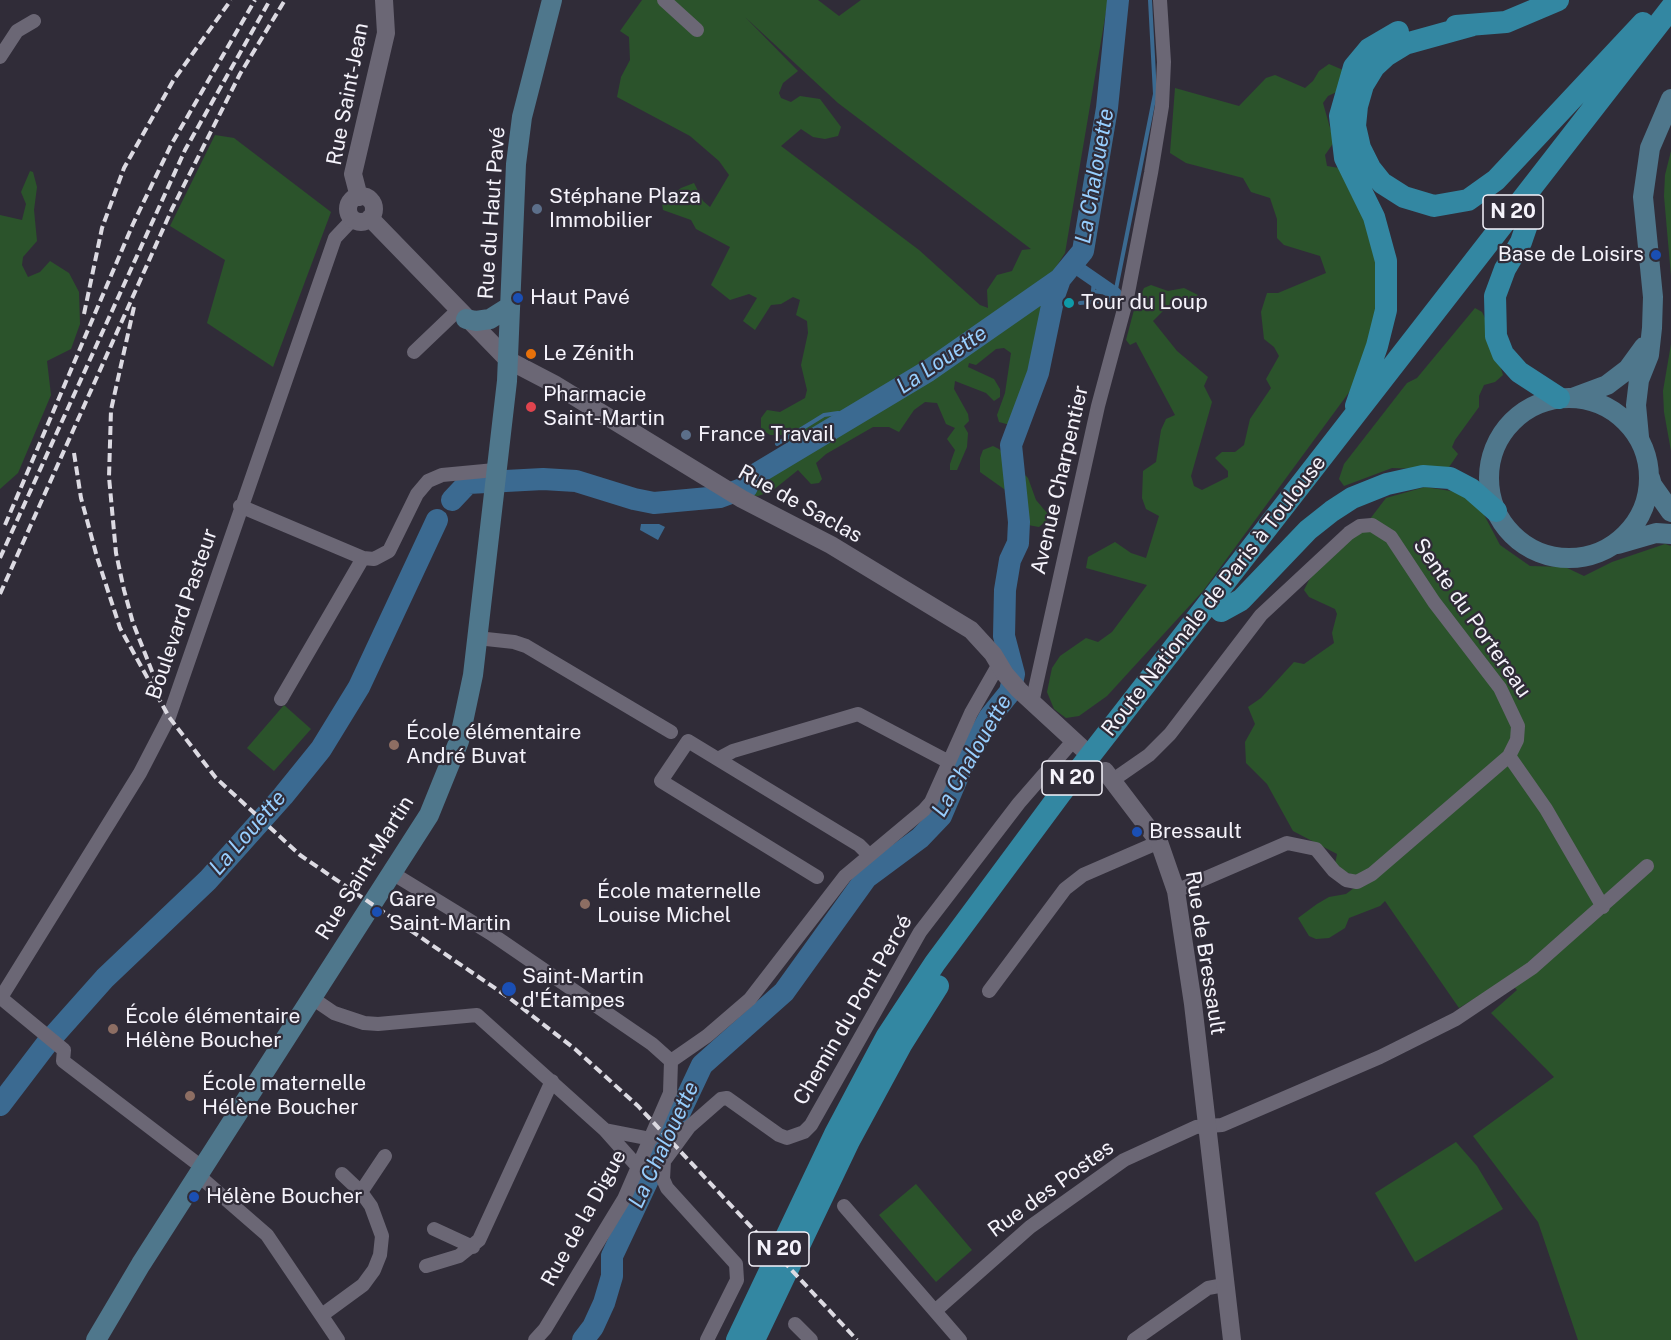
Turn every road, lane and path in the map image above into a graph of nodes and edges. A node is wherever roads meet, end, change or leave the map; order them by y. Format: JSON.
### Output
{"nodes":[{"id":1,"x":552,"y":0,"type":"edge"},
{"id":2,"x":664,"y":0,"type":"edge"},
{"id":3,"x":1160,"y":0,"type":"edge"},
{"id":4,"x":1558,"y":0,"type":"edge"},
{"id":5,"x":1669,"y":0,"type":"edge"},
{"id":6,"x":388,"y":5,"type":"edge"},
{"id":7,"x":1671,"y":8,"type":"edge"},
{"id":8,"x":34,"y":21,"type":"dead end"},
{"id":9,"x":1470,"y":26,"type":"junction"},
{"id":10,"x":697,"y":30,"type":"dead end"},
{"id":11,"x":1671,"y":30,"type":"edge"},
{"id":12,"x":0,"y":57,"type":"edge"},
{"id":13,"x":1671,"y":99,"type":"edge"},
{"id":14,"x":1532,"y":210,"type":"junction"},
{"id":15,"x":361,"y":219,"type":"junction"},
{"id":16,"x":509,"y":307,"type":"junction"},
{"id":17,"x":462,"y":315,"type":"junction"},
{"id":18,"x":1652,"y":328,"type":"junction"},
{"id":19,"x":414,"y":352,"type":"dead end"},
{"id":20,"x":507,"y":360,"type":"junction"},
{"id":21,"x":1565,"y":398,"type":"junction"},
{"id":22,"x":1354,"y":415,"type":"junction"},
{"id":23,"x":1639,"y":437,"type":"junction"},
{"id":24,"x":494,"y":478,"type":"junction"},
{"id":25,"x":1650,"y":478,"type":"junction"},
{"id":26,"x":240,"y":506,"type":"junction"},
{"id":27,"x":1496,"y":511,"type":"junction"},
{"id":28,"x":1671,"y":512,"type":"edge"},
{"id":29,"x":1671,"y":534,"type":"edge"},
{"id":30,"x":1610,"y":548,"type":"junction"},
{"id":31,"x":363,"y":558,"type":"junction"},
{"id":32,"x":1221,"y":612,"type":"junction"},
{"id":33,"x":477,"y":638,"type":"junction"},
{"id":34,"x":1002,"y":669,"type":"junction"},
{"id":35,"x":281,"y":699,"type":"dead end"},
{"id":36,"x":1032,"y":703,"type":"junction"},
{"id":37,"x":671,"y":732,"type":"dead end"},
{"id":38,"x":1078,"y":745,"type":"joint"},
{"id":39,"x":1509,"y":756,"type":"junction"},
{"id":40,"x":718,"y":759,"type":"junction"},
{"id":41,"x":949,"y":762,"type":"junction"},
{"id":42,"x":1109,"y":776,"type":"joint"},
{"id":43,"x":1159,"y":842,"type":"junction"},
{"id":44,"x":868,"y":854,"type":"junction"},
{"id":45,"x":1647,"y":866,"type":"dead end"},
{"id":46,"x":392,"y":873,"type":"junction"},
{"id":47,"x":817,"y":877,"type":"dead end"},
{"id":48,"x":1176,"y":891,"type":"junction"},
{"id":49,"x":1603,"y":908,"type":"junction"},
{"id":50,"x":989,"y":991,"type":"dead end"},
{"id":51,"x":0,"y":998,"type":"edge"},
{"id":52,"x":312,"y":998,"type":"junction"},
{"id":53,"x":671,"y":1061,"type":"junction"},
{"id":54,"x":552,"y":1082,"type":"junction"},
{"id":55,"x":1206,"y":1125,"type":"junction"},
{"id":56,"x":605,"y":1130,"type":"junction"},
{"id":57,"x":651,"y":1139,"type":"junction"},
{"id":58,"x":385,"y":1156,"type":"dead end"},
{"id":59,"x":638,"y":1167,"type":"junction"},
{"id":60,"x":200,"y":1172,"type":"junction"},
{"id":61,"x":342,"y":1174,"type":"dead end"},
{"id":62,"x":361,"y":1192,"type":"junction"},
{"id":63,"x":844,"y":1206,"type":"dead end"},
{"id":64,"x":434,"y":1228,"type":"dead end"},
{"id":65,"x":473,"y":1246,"type":"junction"},
{"id":66,"x":426,"y":1266,"type":"dead end"},
{"id":67,"x":1224,"y":1285,"type":"junction"},
{"id":68,"x":935,"y":1311,"type":"junction"},
{"id":69,"x":322,"y":1316,"type":"junction"},
{"id":70,"x":795,"y":1324,"type":"dead end"},
{"id":71,"x":96,"y":1340,"type":"edge"},
{"id":72,"x":338,"y":1340,"type":"edge"},
{"id":73,"x":535,"y":1340,"type":"edge"},
{"id":74,"x":707,"y":1340,"type":"edge"},
{"id":75,"x":736,"y":1340,"type":"edge"},
{"id":76,"x":754,"y":1340,"type":"edge"},
{"id":77,"x":811,"y":1340,"type":"edge"},
{"id":78,"x":960,"y":1340,"type":"edge"},
{"id":79,"x":1134,"y":1340,"type":"edge"},
{"id":80,"x":1232,"y":1340,"type":"edge"}],
"edges":[{"from":1,"to":16,"type":"main road","name":"Rue du Haut Pavé"},
{"from":2,"to":10,"type":"street"},
{"from":3,"to":36,"type":"street","name":"Avenue Charpentier"},
{"from":4,"to":9,"type":"main road"},
{"from":5,"to":9,"type":"main road"},
{"from":6,"to":15,"type":"street","name":"Rue Saint-Jean"},
{"from":7,"to":22,"type":"main road","name":"Route Nationale de Paris à Toulouse","number":"N 20"},
{"from":8,"to":12,"type":"street"},
{"from":9,"to":22,"type":"main road"},
{"from":11,"to":14,"type":"main road","name":"Route Nationale de Paris à Toulouse","number":"N 20"},
{"from":13,"to":18,"type":"main road"},
{"from":14,"to":21,"type":"main road"},
{"from":14,"to":32,"type":"main road","name":"Route Nationale de Paris à Toulouse","number":"N 20"},
{"from":15,"to":17,"type":"street"},
{"from":15,"to":26,"type":"street","name":"Boulevard Pasteur"},
{"from":16,"to":17,"type":"main road"},
{"from":16,"to":20,"type":"main road","name":"Rue du Haut Pavé"},
{"from":17,"to":19,"type":"street"},
{"from":17,"to":20,"type":"street"},
{"from":18,"to":21,"type":"main road"},
{"from":18,"to":23,"type":"main road"},
{"from":20,"to":24,"type":"main road","name":"Rue Saint-Martin"},
{"from":20,"to":34,"type":"street","name":"Rue de Saclas"},
{"from":21,"to":23,"type":"main road"},
{"from":21,"to":27,"type":"main road"},
{"from":22,"to":75,"type":"main road","name":"Route Nationale de Paris à Toulouse","number":"N 20"},
{"from":23,"to":25,"type":"main road"},
{"from":24,"to":31,"type":"street"},
{"from":24,"to":33,"type":"main road","name":"Rue Saint-Martin"},
{"from":25,"to":28,"type":"main road"},
{"from":25,"to":30,"type":"main road"},
{"from":26,"to":31,"type":"street"},
{"from":26,"to":51,"type":"street","name":"Boulevard Pasteur"},
{"from":27,"to":30,"type":"main road"},
{"from":27,"to":32,"type":"main road"},
{"from":29,"to":30,"type":"main road"},
{"from":31,"to":35,"type":"street"},
{"from":32,"to":76,"type":"main road","name":"Route Nationale de Paris à Toulouse","number":"N 20"},
{"from":33,"to":37,"type":"street"},
{"from":33,"to":46,"type":"main road","name":"Rue Saint-Martin"},
{"from":34,"to":36,"type":"street"},
{"from":34,"to":41,"type":"street"},
{"from":36,"to":38,"type":"street"},
{"from":38,"to":74,"type":"street","name":"Chemin du Pont Percé"},
{"from":39,"to":42,"type":"street","name":"Sente du Portereau"},
{"from":39,"to":48,"type":"street"},
{"from":39,"to":49,"type":"street"},
{"from":40,"to":41,"type":"street"},
{"from":40,"to":44,"type":"street"},
{"from":40,"to":47,"type":"street"},
{"from":41,"to":44,"type":"street"},
{"from":42,"to":43,"type":"street","name":"Rue de Bressault"},
{"from":43,"to":48,"type":"street","name":"Rue de Bressault"},
{"from":43,"to":50,"type":"street"},
{"from":44,"to":53,"type":"street"},
{"from":45,"to":49,"type":"street","name":"Rue des Postes"},
{"from":46,"to":52,"type":"main road","name":"Rue Saint-Martin"},
{"from":46,"to":53,"type":"street"},
{"from":48,"to":55,"type":"street","name":"Rue de Bressault"},
{"from":49,"to":55,"type":"street","name":"Rue des Postes"},
{"from":51,"to":60,"type":"street"},
{"from":52,"to":54,"type":"street"},
{"from":52,"to":60,"type":"main road","name":"Rue Saint-Martin"},
{"from":53,"to":57,"type":"street","name":"Rue de la Digue"},
{"from":54,"to":56,"type":"street"},
{"from":54,"to":65,"type":"street"},
{"from":55,"to":67,"type":"street","name":"Rue de Bressault"},
{"from":55,"to":68,"type":"street","name":"Rue des Postes"},
{"from":56,"to":57,"type":"street"},
{"from":56,"to":59,"type":"street"},
{"from":57,"to":59,"type":"street","name":"Rue de la Digue"},
{"from":58,"to":62,"type":"street"},
{"from":59,"to":73,"type":"street","name":"Rue de la Digue"},
{"from":60,"to":69,"type":"street"},
{"from":60,"to":71,"type":"main road","name":"Rue Saint-Martin"},
{"from":61,"to":62,"type":"street"},
{"from":62,"to":69,"type":"street"},
{"from":63,"to":68,"type":"street"},
{"from":64,"to":65,"type":"street"},
{"from":65,"to":66,"type":"street"},
{"from":67,"to":79,"type":"street"},
{"from":67,"to":80,"type":"street","name":"Rue de Bressault"},
{"from":68,"to":78,"type":"street"},
{"from":69,"to":72,"type":"street"},
{"from":70,"to":77,"type":"street"}]}
